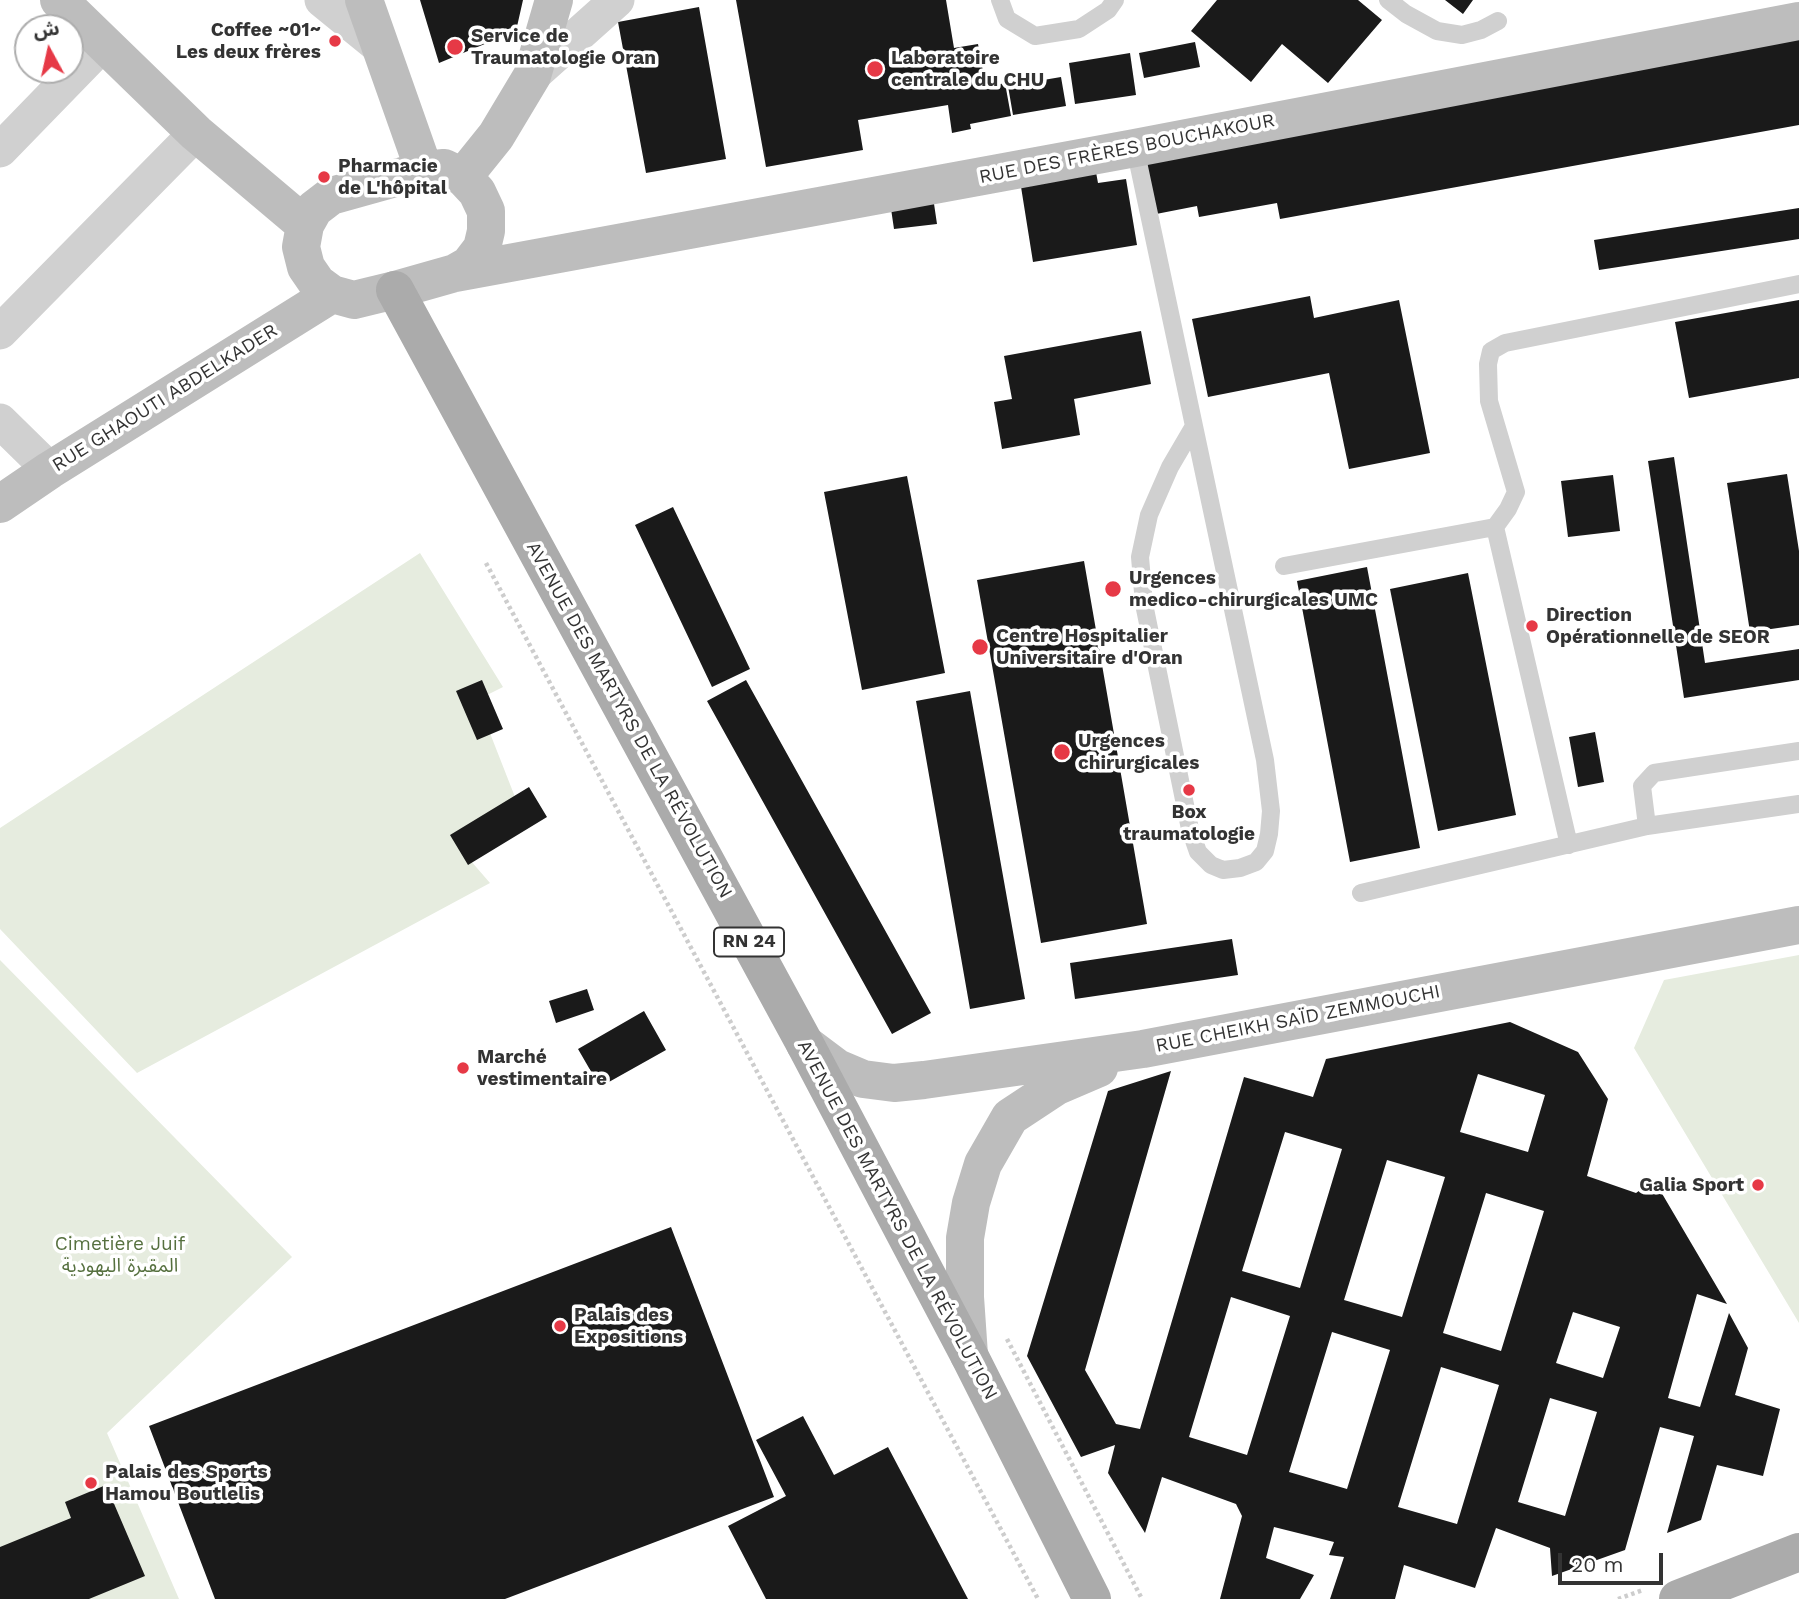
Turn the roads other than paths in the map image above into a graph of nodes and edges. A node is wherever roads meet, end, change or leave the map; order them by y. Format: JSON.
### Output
{"nodes":[{"id":1,"x":59,"y":0,"type":"edge"},
{"id":2,"x":323,"y":0,"type":"edge"},
{"id":3,"x":364,"y":0,"type":"edge"},
{"id":4,"x":554,"y":0,"type":"edge"},
{"id":5,"x":617,"y":0,"type":"edge"},
{"id":6,"x":1000,"y":0,"type":"edge"},
{"id":7,"x":1115,"y":0,"type":"edge"},
{"id":8,"x":1388,"y":0,"type":"edge"},
{"id":9,"x":1498,"y":21,"type":"dead end"},
{"id":10,"x":1799,"y":21,"type":"edge"},
{"id":11,"x":103,"y":44,"type":"junction"},
{"id":12,"x":381,"y":48,"type":"junction"},
{"id":13,"x":532,"y":76,"type":"junction"},
{"id":14,"x":196,"y":133,"type":"junction"},
{"id":15,"x":1135,"y":148,"type":"junction"},
{"id":16,"x":0,"y":150,"type":"edge"},
{"id":17,"x":424,"y":170,"type":"junction"},
{"id":18,"x":463,"y":177,"type":"junction"},
{"id":19,"x":305,"y":225,"type":"junction"},
{"id":20,"x":455,"y":273,"type":"junction"},
{"id":21,"x":1799,"y":284,"type":"edge"},
{"id":22,"x":395,"y":290,"type":"junction"},
{"id":23,"x":332,"y":294,"type":"junction"},
{"id":24,"x":0,"y":332,"type":"edge"},
{"id":25,"x":0,"y":421,"type":"edge"},
{"id":26,"x":1194,"y":426,"type":"junction"},
{"id":27,"x":50,"y":470,"type":"junction"},
{"id":28,"x":0,"y":504,"type":"edge"},
{"id":29,"x":1495,"y":527,"type":"junction"},
{"id":30,"x":1284,"y":566,"type":"dead end"},
{"id":31,"x":1799,"y":751,"type":"edge"},
{"id":32,"x":1799,"y":804,"type":"edge"},
{"id":33,"x":1647,"y":826,"type":"junction"},
{"id":34,"x":1569,"y":845,"type":"junction"},
{"id":35,"x":1361,"y":893,"type":"dead end"},
{"id":36,"x":1799,"y":925,"type":"edge"},
{"id":37,"x":805,"y":1044,"type":"junction"},
{"id":38,"x":1143,"y":1049,"type":"junction"},
{"id":39,"x":969,"y":1355,"type":"junction"},
{"id":40,"x":1799,"y":1552,"type":"edge"},
{"id":41,"x":1092,"y":1599,"type":"edge"},
{"id":42,"x":1678,"y":1599,"type":"edge"}],
"edges":[{"from":1,"to":11,"type":"street"},
{"from":2,"to":12,"type":"street"},
{"from":3,"to":12,"type":"street"},
{"from":4,"to":13,"type":"street"},
{"from":5,"to":13,"type":"street"},
{"from":6,"to":7,"type":"lane"},
{"from":8,"to":9,"type":"lane"},
{"from":10,"to":15,"type":"street","name":"RUE DES FRÈRES BOUCHAKOUR"},
{"from":11,"to":14,"type":"street"},
{"from":11,"to":16,"type":"street"},
{"from":12,"to":17,"type":"street"},
{"from":13,"to":18,"type":"street"},
{"from":14,"to":19,"type":"street"},
{"from":14,"to":24,"type":"street"},
{"from":15,"to":20,"type":"street","name":"RUE DES FRÈRES BOUCHAKOUR"},
{"from":15,"to":26,"type":"lane"},
{"from":17,"to":18,"type":"street"},
{"from":17,"to":19,"type":"street"},
{"from":18,"to":20,"type":"street"},
{"from":19,"to":23,"type":"street"},
{"from":20,"to":22,"type":"street"},
{"from":21,"to":29,"type":"lane"},
{"from":22,"to":23,"type":"street"},
{"from":22,"to":37,"type":"main road","name":"AVENUE DES MARTYRS DE LA RÉVOLUTION","number":"RN 24"},
{"from":23,"to":27,"type":"street","name":"RUE GHAOUTI ABDELKADER"},
{"from":25,"to":27,"type":"street"},
{"from":26,"to":26,"type":"lane"},
{"from":27,"to":28,"type":"street","name":"RUE GHAOUTI ABDELKADER"},
{"from":29,"to":30,"type":"lane"},
{"from":29,"to":34,"type":"lane"},
{"from":31,"to":33,"type":"lane"},
{"from":32,"to":33,"type":"lane"},
{"from":33,"to":34,"type":"lane"},
{"from":34,"to":35,"type":"lane"},
{"from":36,"to":38,"type":"street","name":"RUE CHEIKH SAÏD ZEMMOUCHI"},
{"from":37,"to":38,"type":"street","name":"RUE CHEIKH SAÏD ZEMMOUCHI"},
{"from":37,"to":39,"type":"main road","name":"AVENUE DES MARTYRS DE LA RÉVOLUTION","number":"RN 24"},
{"from":38,"to":39,"type":"street"},
{"from":39,"to":41,"type":"main road","name":"AVENUE DES MARTYRS DE LA RÉVOLUTION","number":"RN 24"},
{"from":40,"to":42,"type":"main road"}]}
